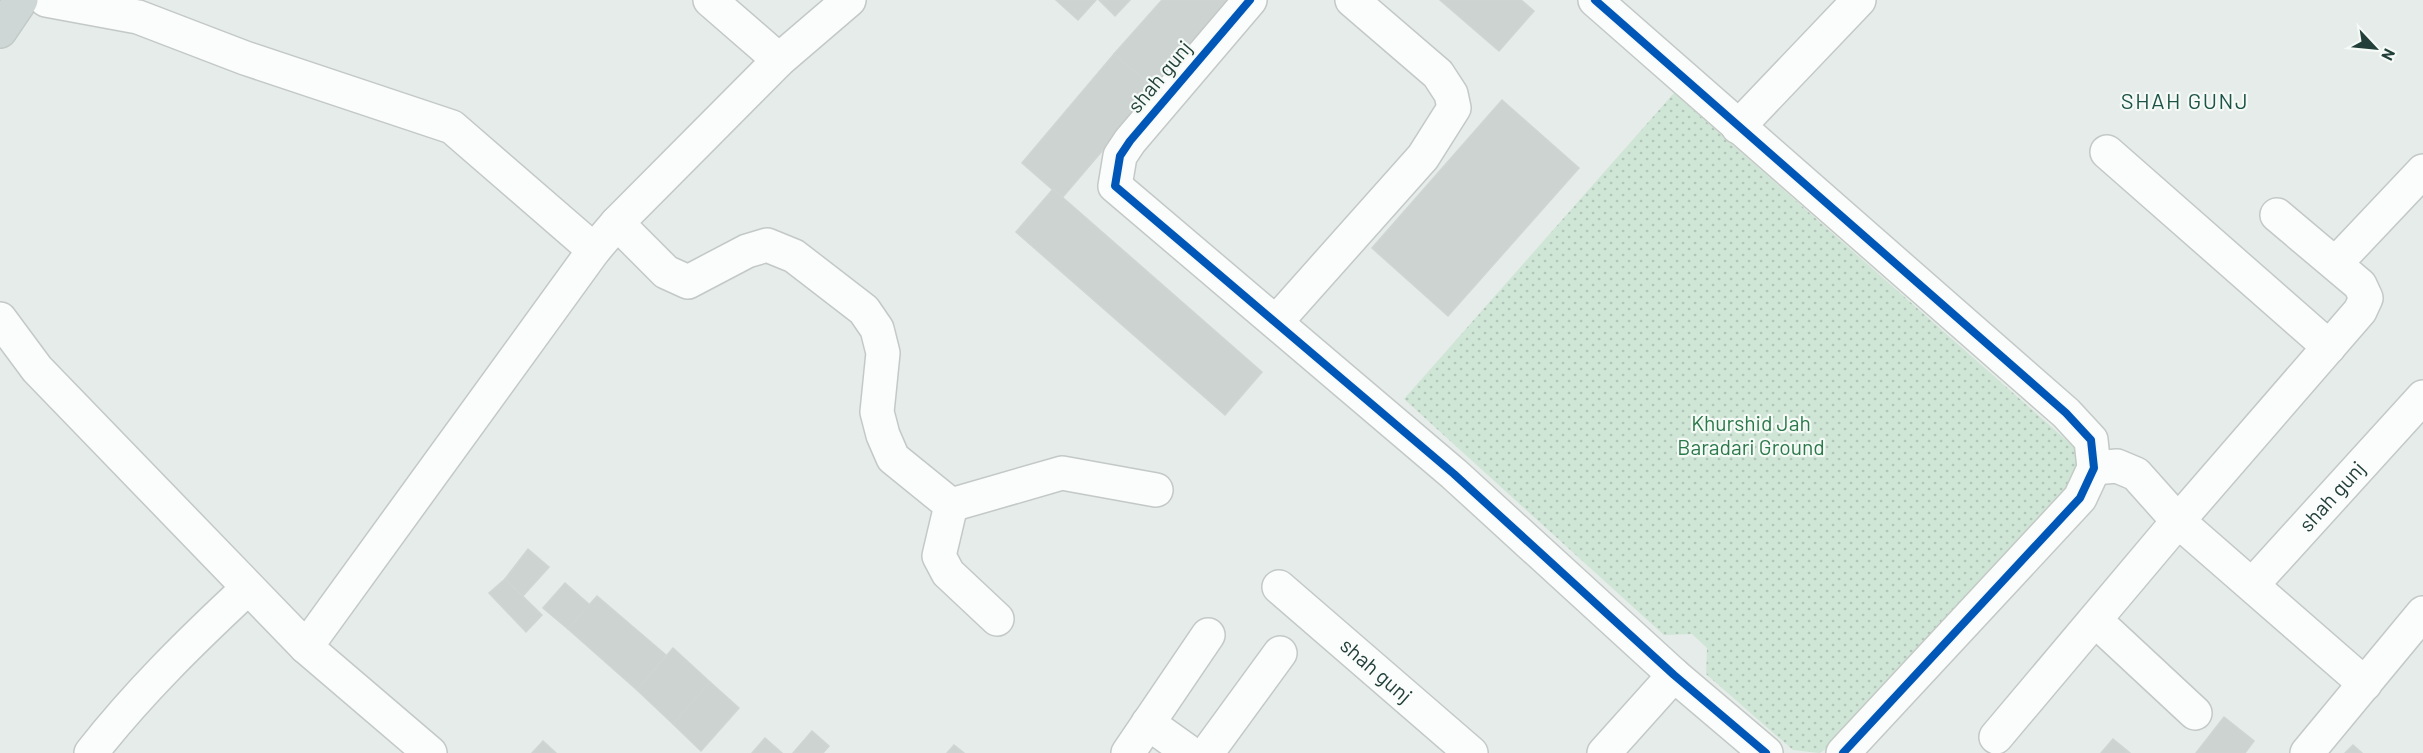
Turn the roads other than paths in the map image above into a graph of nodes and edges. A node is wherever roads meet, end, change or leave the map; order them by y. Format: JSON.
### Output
{"nodes":[{"id":1,"x":21,"y":0,"type":"edge"},
{"id":2,"x":46,"y":0,"type":"edge"},
{"id":3,"x":710,"y":0,"type":"edge"},
{"id":4,"x":849,"y":0,"type":"edge"},
{"id":5,"x":1250,"y":0,"type":"edge"},
{"id":6,"x":1352,"y":0,"type":"edge"},
{"id":7,"x":1595,"y":0,"type":"edge"},
{"id":8,"x":1859,"y":0,"type":"edge"},
{"id":9,"x":144,"y":9,"type":"edge"},
{"id":10,"x":0,"y":31,"type":"edge"},
{"id":11,"x":779,"y":60,"type":"junction"},
{"id":12,"x":1738,"y":127,"type":"junction"},
{"id":13,"x":2108,"y":152,"type":"dead end"},
{"id":14,"x":2423,"y":171,"type":"edge"},
{"id":15,"x":2277,"y":215,"type":"dead end"},
{"id":16,"x":617,"y":223,"type":"junction"},
{"id":17,"x":594,"y":250,"type":"junction"},
{"id":18,"x":2336,"y":262,"type":"junction"},
{"id":19,"x":0,"y":319,"type":"edge"},
{"id":20,"x":1276,"y":322,"type":"junction"},
{"id":21,"x":2329,"y":347,"type":"junction"},
{"id":22,"x":2420,"y":407,"type":"edge"},
{"id":23,"x":2094,"y":468,"type":"junction"},
{"id":24,"x":1156,"y":490,"type":"dead end"},
{"id":25,"x":951,"y":505,"type":"junction"},
{"id":26,"x":2178,"y":521,"type":"junction"},
{"id":27,"x":2253,"y":584,"type":"junction"},
{"id":28,"x":1279,"y":587,"type":"dead end"},
{"id":29,"x":248,"y":588,"type":"junction"},
{"id":30,"x":2423,"y":613,"type":"edge"},
{"id":31,"x":997,"y":618,"type":"dead end"},
{"id":32,"x":2095,"y":620,"type":"junction"},
{"id":33,"x":1208,"y":635,"type":"dead end"},
{"id":34,"x":306,"y":647,"type":"junction"},
{"id":35,"x":1280,"y":653,"type":"dead end"},
{"id":36,"x":1674,"y":675,"type":"junction"},
{"id":37,"x":2365,"y":684,"type":"junction"},
{"id":38,"x":2195,"y":713,"type":"dead end"},
{"id":39,"x":1149,"y":723,"type":"junction"},
{"id":40,"x":1996,"y":736,"type":"dead end"},
{"id":41,"x":91,"y":753,"type":"edge"},
{"id":42,"x":430,"y":753,"type":"edge"},
{"id":43,"x":1128,"y":753,"type":"edge"},
{"id":44,"x":1190,"y":753,"type":"edge"},
{"id":45,"x":1207,"y":753,"type":"edge"},
{"id":46,"x":1471,"y":753,"type":"edge"},
{"id":47,"x":1604,"y":753,"type":"edge"},
{"id":48,"x":1766,"y":753,"type":"edge"},
{"id":49,"x":1843,"y":753,"type":"edge"},
{"id":50,"x":2307,"y":753,"type":"edge"}],
"edges":[{"from":1,"to":10,"type":"main road"},
{"from":2,"to":9,"type":"street"},
{"from":3,"to":11,"type":"street"},
{"from":4,"to":11,"type":"street"},
{"from":5,"to":20,"type":"street","name":"shah gunj"},
{"from":6,"to":20,"type":"street"},
{"from":7,"to":12,"type":"street"},
{"from":8,"to":12,"type":"street"},
{"from":9,"to":17,"type":"street"},
{"from":11,"to":16,"type":"street"},
{"from":12,"to":23,"type":"street"},
{"from":13,"to":21,"type":"street"},
{"from":14,"to":18,"type":"street"},
{"from":15,"to":18,"type":"street"},
{"from":16,"to":17,"type":"street"},
{"from":16,"to":25,"type":"street"},
{"from":17,"to":34,"type":"street"},
{"from":18,"to":21,"type":"street"},
{"from":19,"to":29,"type":"street"},
{"from":20,"to":36,"type":"street"},
{"from":21,"to":26,"type":"street"},
{"from":22,"to":27,"type":"street","name":"shah gunj"},
{"from":23,"to":26,"type":"street"},
{"from":23,"to":49,"type":"street"},
{"from":24,"to":25,"type":"street"},
{"from":25,"to":31,"type":"street"},
{"from":26,"to":27,"type":"street"},
{"from":26,"to":32,"type":"street"},
{"from":27,"to":37,"type":"street"},
{"from":28,"to":46,"type":"street","name":"shah gunj"},
{"from":29,"to":34,"type":"street"},
{"from":29,"to":41,"type":"street"},
{"from":30,"to":37,"type":"street"},
{"from":32,"to":38,"type":"street"},
{"from":32,"to":40,"type":"street"},
{"from":33,"to":39,"type":"street"},
{"from":34,"to":42,"type":"street"},
{"from":35,"to":45,"type":"street"},
{"from":36,"to":47,"type":"street"},
{"from":36,"to":48,"type":"street"},
{"from":37,"to":50,"type":"street"},
{"from":39,"to":43,"type":"street"},
{"from":39,"to":44,"type":"street"}]}
